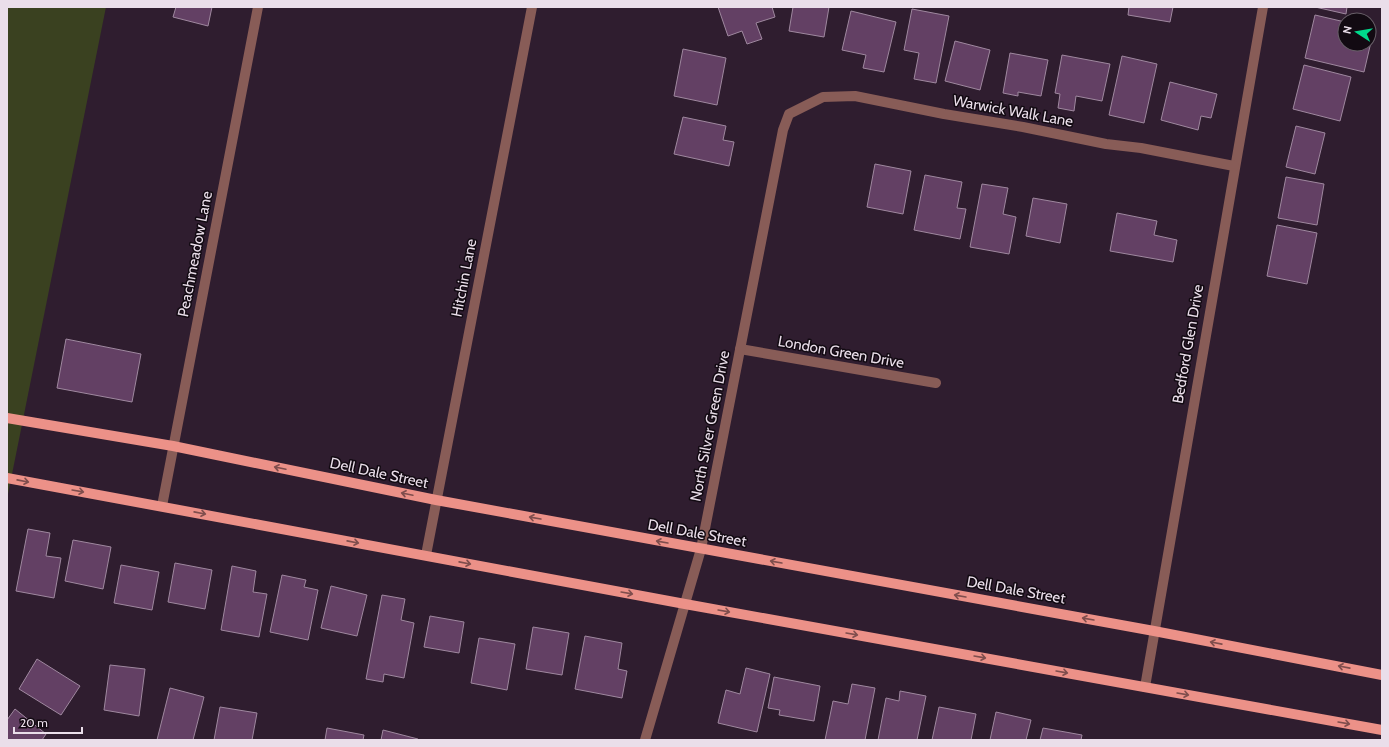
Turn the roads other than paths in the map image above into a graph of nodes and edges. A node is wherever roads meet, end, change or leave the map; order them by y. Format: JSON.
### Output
{"nodes":[{"id":1,"x":258,"y":7,"type":"edge"},
{"id":2,"x":532,"y":7,"type":"edge"},
{"id":3,"x":1263,"y":7,"type":"edge"},
{"id":4,"x":789,"y":114,"type":"joint"},
{"id":5,"x":1234,"y":166,"type":"junction"},
{"id":6,"x":740,"y":349,"type":"junction"},
{"id":7,"x":936,"y":383,"type":"dead end"},
{"id":8,"x":7,"y":418,"type":"edge"},
{"id":9,"x":173,"y":446,"type":"junction"},
{"id":10,"x":7,"y":478,"type":"edge"},
{"id":11,"x":436,"y":500,"type":"junction"},
{"id":12,"x":162,"y":506,"type":"junction"},
{"id":13,"x":701,"y":549,"type":"junction"},
{"id":14,"x":426,"y":555,"type":"junction"},
{"id":15,"x":685,"y":604,"type":"junction"},
{"id":16,"x":1154,"y":631,"type":"junction"},
{"id":17,"x":1382,"y":675,"type":"edge"},
{"id":18,"x":1144,"y":687,"type":"junction"},
{"id":19,"x":1382,"y":730,"type":"edge"},
{"id":20,"x":645,"y":740,"type":"edge"}],
"edges":[{"from":1,"to":9,"type":"street","name":"Peachmeadow Lane"},
{"from":2,"to":11,"type":"street","name":"Hitchin Lane"},
{"from":3,"to":5,"type":"street","name":"Bedford Glen Drive"},
{"from":4,"to":5,"type":"street","name":"Warwick Walk Lane"},
{"from":4,"to":6,"type":"street","name":"North Silver Green Drive"},
{"from":5,"to":16,"type":"street","name":"Bedford Glen Drive"},
{"from":6,"to":7,"type":"street","name":"London Green Drive"},
{"from":6,"to":13,"type":"street","name":"North Silver Green Drive"},
{"from":8,"to":9,"type":"main road","name":"Dell Dale Street"},
{"from":11,"to":9,"type":"main road","name":"Dell Dale Street","one_way":true},
{"from":9,"to":12,"type":"street","name":"Peachmeadow Lane"},
{"from":10,"to":12,"type":"main road","one_way":true},
{"from":13,"to":11,"type":"main road","name":"Dell Dale Street","one_way":true},
{"from":11,"to":14,"type":"street","name":"Hitchin Lane"},
{"from":12,"to":14,"type":"main road","one_way":true},
{"from":13,"to":15,"type":"street","name":"North Silver Green Drive"},
{"from":16,"to":13,"type":"main road","name":"Dell Dale Street","one_way":true},
{"from":14,"to":15,"type":"main road","one_way":true},
{"from":15,"to":18,"type":"main road","one_way":true},
{"from":15,"to":20,"type":"street","name":"North Silver Green Drive"},
{"from":17,"to":16,"type":"main road","name":"Dell Dale Street","one_way":true},
{"from":16,"to":18,"type":"street","name":"Bedford Glen Drive"},
{"from":18,"to":19,"type":"main road","one_way":true}]}
